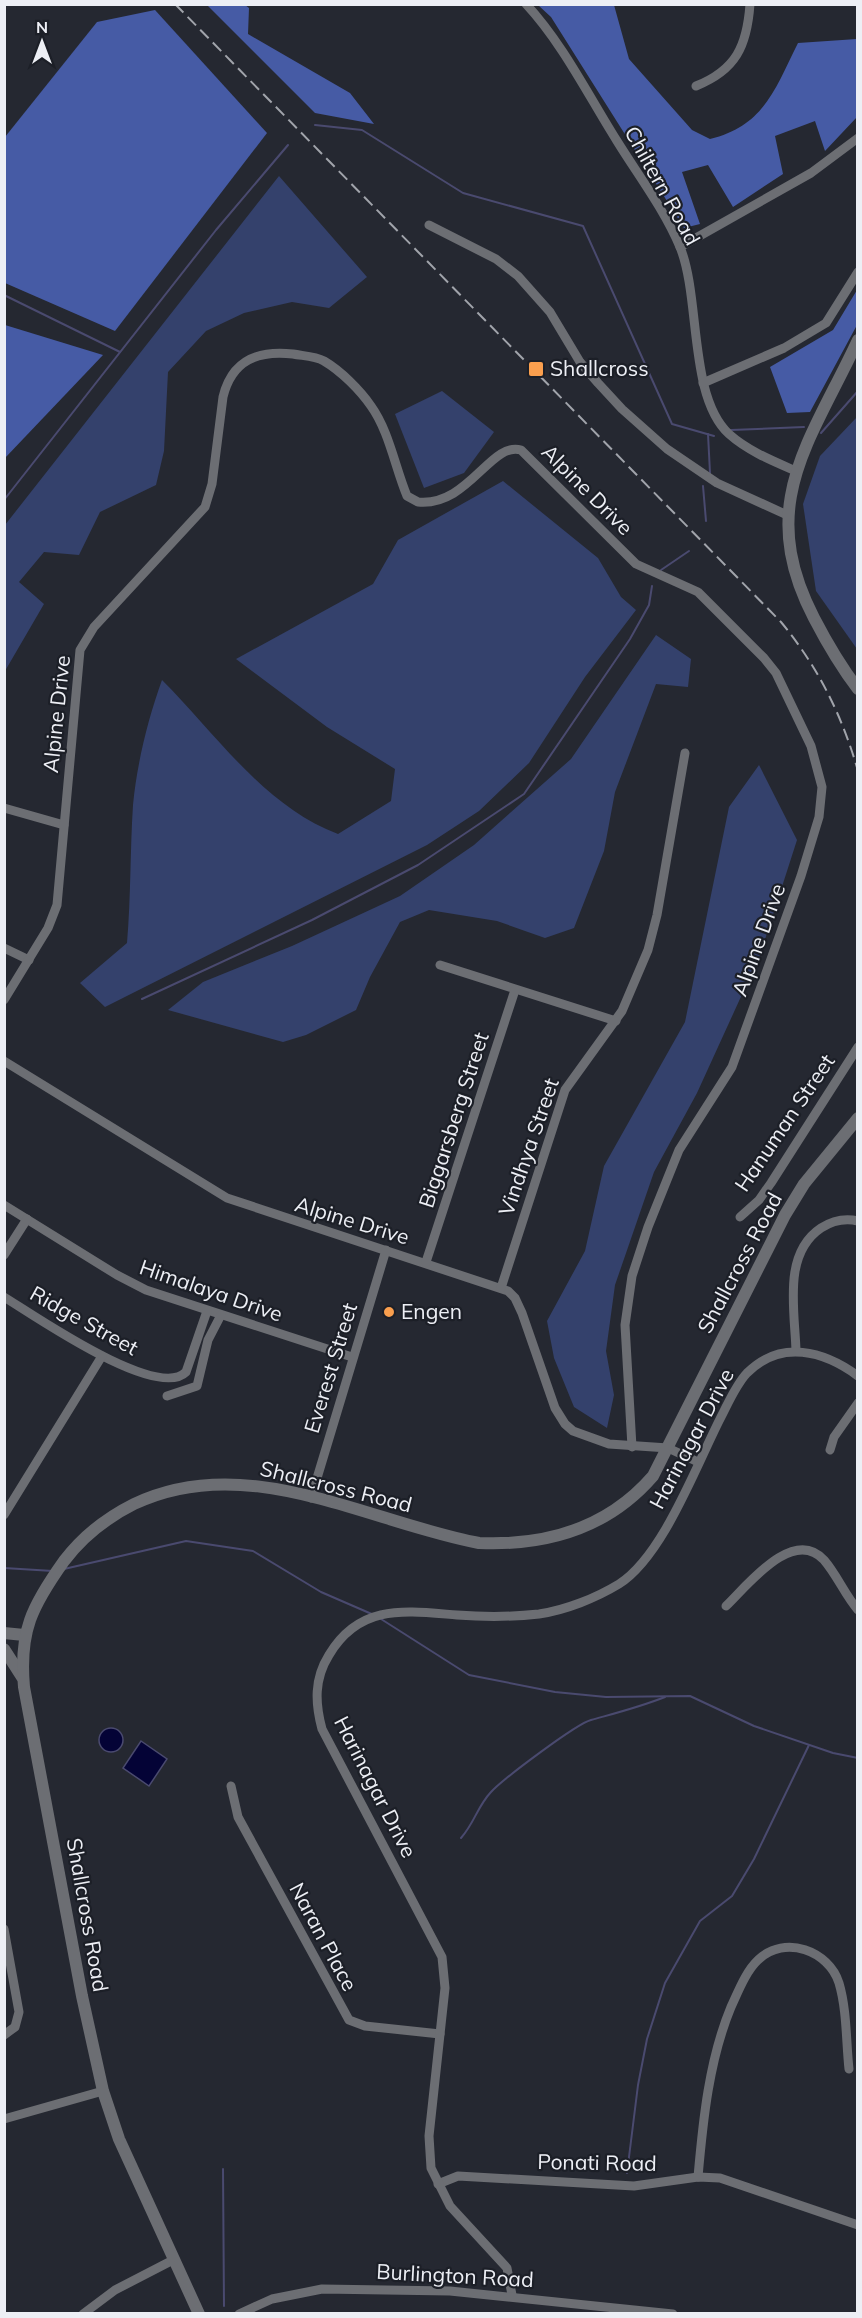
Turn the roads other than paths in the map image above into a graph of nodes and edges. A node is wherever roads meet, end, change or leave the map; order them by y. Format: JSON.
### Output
{"nodes":[{"id":1,"x":526,"y":4,"type":"edge"},
{"id":2,"x":750,"y":4,"type":"edge"},
{"id":3,"x":696,"y":86,"type":"dead end"},
{"id":4,"x":858,"y":138,"type":"edge"},
{"id":5,"x":429,"y":225,"type":"dead end"},
{"id":6,"x":680,"y":247,"type":"junction"},
{"id":7,"x":858,"y":272,"type":"edge"},
{"id":8,"x":858,"y":340,"type":"edge"},
{"id":9,"x":704,"y":383,"type":"junction"},
{"id":10,"x":796,"y":471,"type":"junction"},
{"id":11,"x":788,"y":515,"type":"junction"},
{"id":12,"x":858,"y":689,"type":"edge"},
{"id":13,"x":685,"y":753,"type":"dead end"},
{"id":14,"x":4,"y":808,"type":"edge"},
{"id":15,"x":64,"y":825,"type":"junction"},
{"id":16,"x":4,"y":948,"type":"edge"},
{"id":17,"x":29,"y":960,"type":"junction"},
{"id":18,"x":440,"y":965,"type":"dead end"},
{"id":19,"x":515,"y":990,"type":"junction"},
{"id":20,"x":4,"y":1000,"type":"edge"},
{"id":21,"x":616,"y":1021,"type":"junction"},
{"id":22,"x":858,"y":1047,"type":"edge"},
{"id":23,"x":4,"y":1061,"type":"edge"},
{"id":24,"x":858,"y":1118,"type":"edge"},
{"id":25,"x":4,"y":1205,"type":"edge"},
{"id":26,"x":740,"y":1217,"type":"dead end"},
{"id":27,"x":27,"y":1219,"type":"junction"},
{"id":28,"x":858,"y":1221,"type":"edge"},
{"id":29,"x":386,"y":1250,"type":"junction"},
{"id":30,"x":4,"y":1255,"type":"edge"},
{"id":31,"x":426,"y":1262,"type":"junction"},
{"id":32,"x":501,"y":1288,"type":"junction"},
{"id":33,"x":4,"y":1297,"type":"edge"},
{"id":34,"x":207,"y":1311,"type":"junction"},
{"id":35,"x":220,"y":1315,"type":"junction"},
{"id":36,"x":796,"y":1351,"type":"junction"},
{"id":37,"x":102,"y":1356,"type":"junction"},
{"id":38,"x":352,"y":1357,"type":"junction"},
{"id":39,"x":858,"y":1376,"type":"edge"},
{"id":40,"x":167,"y":1396,"type":"dead end"},
{"id":41,"x":858,"y":1403,"type":"edge"},
{"id":42,"x":632,"y":1447,"type":"junction"},
{"id":43,"x":668,"y":1448,"type":"junction"},
{"id":44,"x":830,"y":1450,"type":"dead end"},
{"id":45,"x":698,"y":1462,"type":"junction"},
{"id":46,"x":311,"y":1498,"type":"junction"},
{"id":47,"x":4,"y":1515,"type":"edge"},
{"id":48,"x":726,"y":1606,"type":"dead end"},
{"id":49,"x":858,"y":1611,"type":"edge"},
{"id":50,"x":4,"y":1633,"type":"edge"},
{"id":51,"x":24,"y":1635,"type":"junction"},
{"id":52,"x":4,"y":1649,"type":"edge"},
{"id":53,"x":24,"y":1681,"type":"junction"},
{"id":54,"x":231,"y":1786,"type":"dead end"},
{"id":55,"x":4,"y":1929,"type":"edge"},
{"id":56,"x":440,"y":2034,"type":"junction"},
{"id":57,"x":4,"y":2035,"type":"edge"},
{"id":58,"x":849,"y":2070,"type":"dead end"},
{"id":59,"x":103,"y":2091,"type":"junction"},
{"id":60,"x":4,"y":2119,"type":"edge"},
{"id":61,"x":698,"y":2177,"type":"junction"},
{"id":62,"x":438,"y":2184,"type":"junction"},
{"id":63,"x":858,"y":2224,"type":"edge"},
{"id":64,"x":175,"y":2259,"type":"junction"},
{"id":65,"x":512,"y":2295,"type":"junction"},
{"id":66,"x":83,"y":2313,"type":"edge"},
{"id":67,"x":199,"y":2313,"type":"edge"},
{"id":68,"x":239,"y":2313,"type":"edge"},
{"id":69,"x":673,"y":2313,"type":"edge"}],
"edges":[{"from":1,"to":6,"type":"street","name":"Chiltern Road"},
{"from":2,"to":3,"type":"street"},
{"from":4,"to":6,"type":"street"},
{"from":5,"to":11,"type":"street"},
{"from":6,"to":9,"type":"street","name":"Chiltern Road"},
{"from":7,"to":9,"type":"street"},
{"from":8,"to":10,"type":"street"},
{"from":9,"to":10,"type":"street","name":"Chiltern Road"},
{"from":10,"to":11,"type":"street"},
{"from":11,"to":12,"type":"street"},
{"from":13,"to":21,"type":"street","name":"Vindhya Street"},
{"from":14,"to":15,"type":"street"},
{"from":15,"to":17,"type":"street","name":"Alpine Drive"},
{"from":15,"to":42,"type":"street","name":"Alpine Drive"},
{"from":16,"to":17,"type":"street"},
{"from":17,"to":20,"type":"street","name":"Alpine Drive"},
{"from":18,"to":19,"type":"street"},
{"from":19,"to":21,"type":"street"},
{"from":19,"to":31,"type":"street","name":"Biggarsberg Street"},
{"from":21,"to":32,"type":"street","name":"Vindhya Street"},
{"from":22,"to":26,"type":"street","name":"Hanuman Street"},
{"from":23,"to":29,"type":"street","name":"Alpine Drive"},
{"from":24,"to":43,"type":"street","name":"Shallcross Road"},
{"from":25,"to":27,"type":"street","name":"Himalaya Drive"},
{"from":27,"to":30,"type":"street"},
{"from":27,"to":34,"type":"street","name":"Himalaya Drive"},
{"from":28,"to":36,"type":"street"},
{"from":29,"to":31,"type":"street","name":"Alpine Drive"},
{"from":29,"to":38,"type":"street","name":"Everest Street"},
{"from":31,"to":32,"type":"street","name":"Alpine Drive"},
{"from":32,"to":42,"type":"street"},
{"from":33,"to":37,"type":"street","name":"Ridge Street"},
{"from":34,"to":35,"type":"street","name":"Himalaya Drive"},
{"from":34,"to":37,"type":"street","name":"Ridge Street"},
{"from":35,"to":38,"type":"street","name":"Himalaya Drive"},
{"from":35,"to":40,"type":"street"},
{"from":36,"to":39,"type":"street","name":"Harinagar Drive"},
{"from":36,"to":45,"type":"street","name":"Harinagar Drive"},
{"from":37,"to":47,"type":"street"},
{"from":38,"to":46,"type":"street","name":"Everest Street"},
{"from":41,"to":44,"type":"street"},
{"from":42,"to":43,"type":"street"},
{"from":43,"to":45,"type":"street"},
{"from":43,"to":46,"type":"street","name":"Shallcross Road"},
{"from":45,"to":56,"type":"street","name":"Harinagar Drive"},
{"from":46,"to":51,"type":"street","name":"Shallcross Road"},
{"from":48,"to":49,"type":"street"},
{"from":50,"to":51,"type":"street"},
{"from":51,"to":53,"type":"street","name":"Shallcross Road"},
{"from":52,"to":53,"type":"street"},
{"from":53,"to":59,"type":"street","name":"Shallcross Road"},
{"from":54,"to":56,"type":"street","name":"Naran Place"},
{"from":55,"to":57,"type":"street"},
{"from":56,"to":62,"type":"street","name":"Harinagar Drive"},
{"from":58,"to":61,"type":"street"},
{"from":59,"to":60,"type":"street"},
{"from":59,"to":64,"type":"street","name":"Shallcross Road"},
{"from":61,"to":62,"type":"street","name":"Ponati Road"},
{"from":61,"to":63,"type":"street","name":"Ponati Road"},
{"from":62,"to":65,"type":"street","name":"Harinagar Drive"},
{"from":64,"to":66,"type":"street"},
{"from":64,"to":67,"type":"street","name":"Shallcross Road"},
{"from":65,"to":68,"type":"street","name":"Burlington Road"},
{"from":65,"to":69,"type":"street","name":"Burlington Road"}]}
